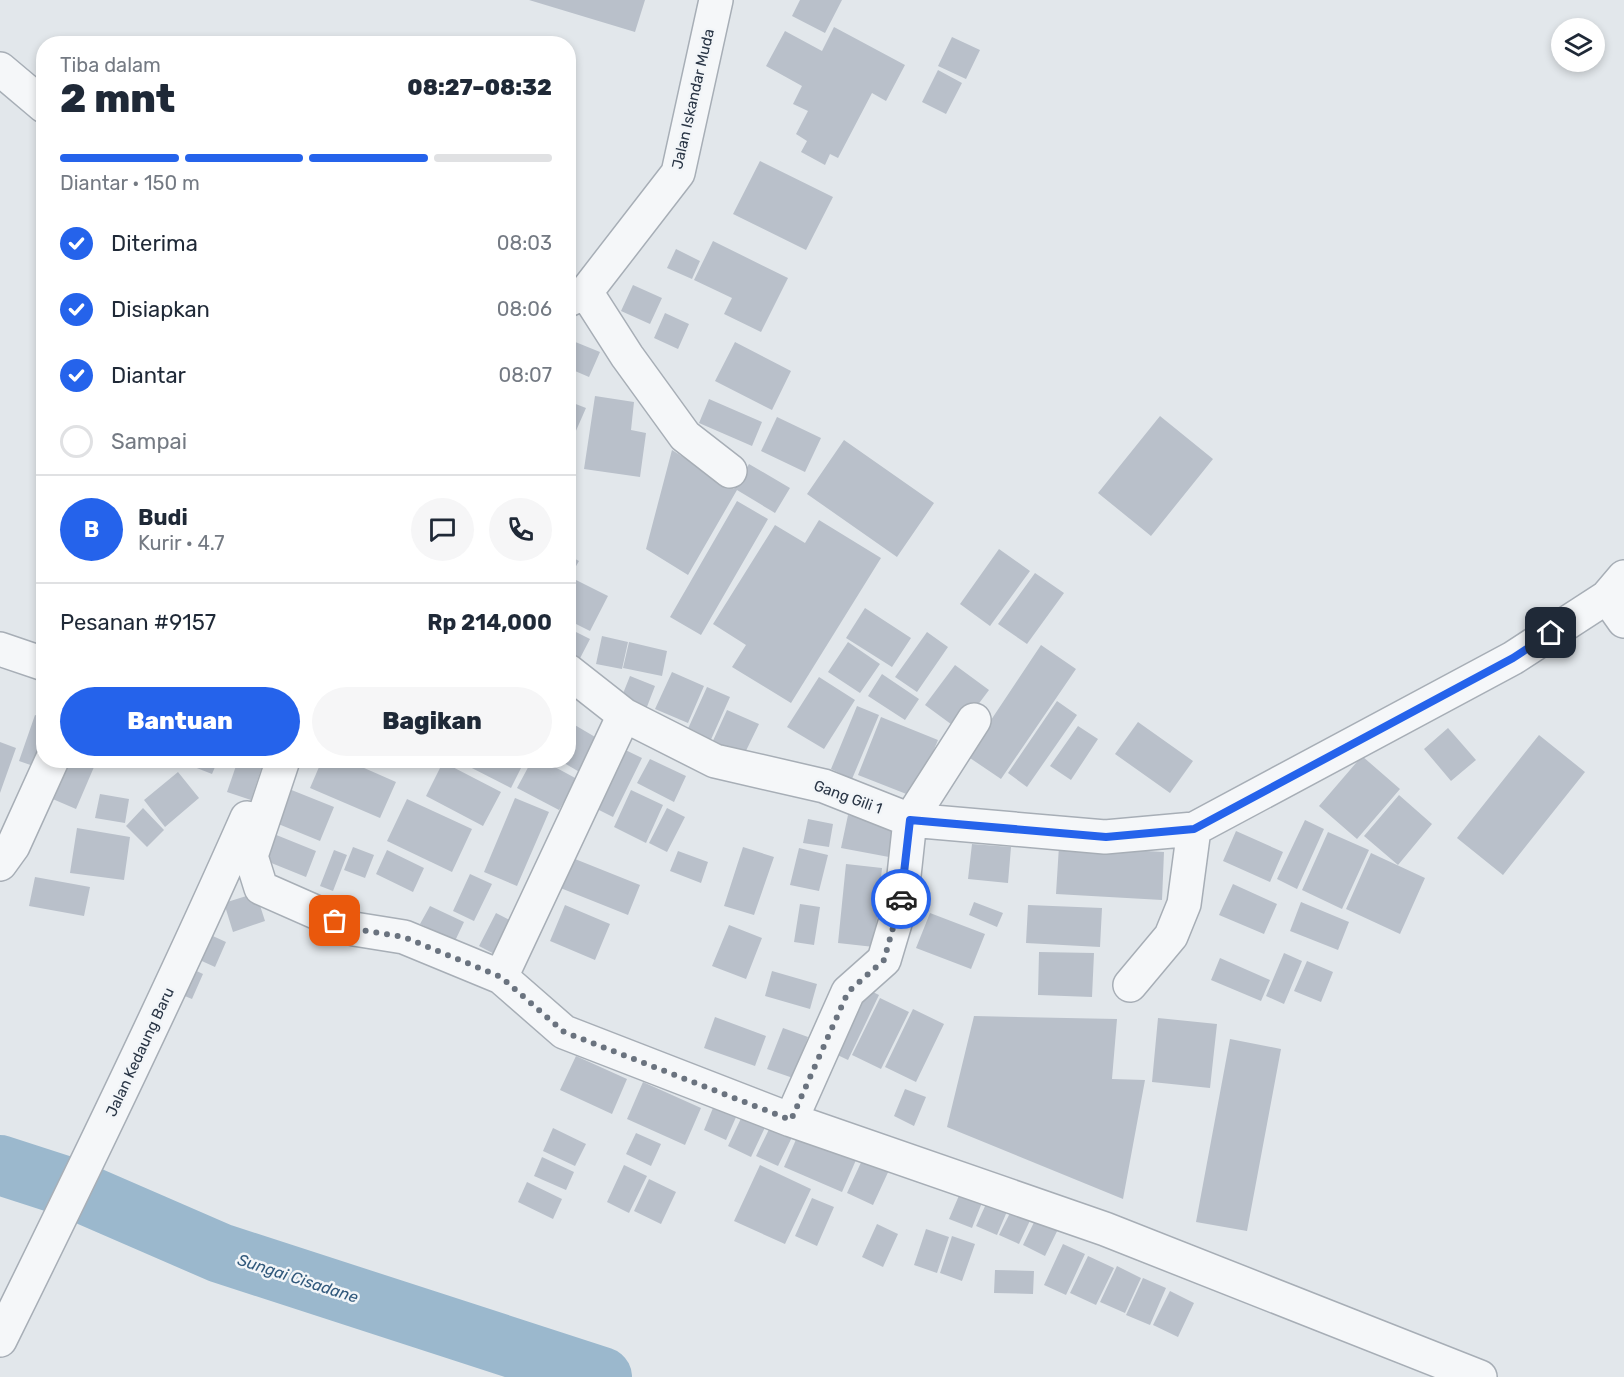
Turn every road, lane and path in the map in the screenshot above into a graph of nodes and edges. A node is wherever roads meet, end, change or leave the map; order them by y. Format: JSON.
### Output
{"nodes":[{"id":1,"x":716,"y":0,"type":"edge"},
{"id":2,"x":0,"y":69,"type":"edge"},
{"id":3,"x":36,"y":99,"type":"edge"},
{"id":4,"x":577,"y":296,"type":"edge"},
{"id":5,"x":730,"y":471,"type":"dead end"},
{"id":6,"x":1618,"y":598,"type":"edge"},
{"id":7,"x":0,"y":649,"type":"edge"},
{"id":8,"x":36,"y":661,"type":"edge"},
{"id":9,"x":576,"y":677,"type":"edge"},
{"id":10,"x":624,"y":715,"type":"junction"},
{"id":11,"x":974,"y":720,"type":"dead end"},
{"id":12,"x":48,"y":768,"type":"edge"},
{"id":13,"x":269,"y":768,"type":"edge"},
{"id":14,"x":280,"y":768,"type":"edge"},
{"id":15,"x":910,"y":820,"type":"junction"},
{"id":16,"x":1194,"y":829,"type":"junction"},
{"id":17,"x":0,"y":864,"type":"edge"},
{"id":18,"x":501,"y":977,"type":"junction"},
{"id":19,"x":1130,"y":985,"type":"dead end"},
{"id":20,"x":791,"y":1120,"type":"junction"},
{"id":21,"x":0,"y":1340,"type":"edge"},
{"id":22,"x":1480,"y":1377,"type":"edge"}],
"edges":[{"from":1,"to":4,"type":"street","name":"Jalan Iskandar Muda"},
{"from":2,"to":3,"type":"street"},
{"from":4,"to":5,"type":"street"},
{"from":6,"to":16,"type":"street","name":"Gang Gili 1"},
{"from":7,"to":8,"type":"street"},
{"from":9,"to":10,"type":"street","name":"Gang Gili 1"},
{"from":10,"to":15,"type":"street","name":"Gang Gili 1"},
{"from":10,"to":18,"type":"street"},
{"from":11,"to":15,"type":"street"},
{"from":12,"to":17,"type":"street"},
{"from":13,"to":21,"type":"street","name":"Jalan Kedaung Baru"},
{"from":14,"to":18,"type":"street"},
{"from":15,"to":16,"type":"street","name":"Gang Gili 1"},
{"from":15,"to":20,"type":"street"},
{"from":16,"to":19,"type":"street"},
{"from":18,"to":20,"type":"street"},
{"from":20,"to":22,"type":"street"}]}
